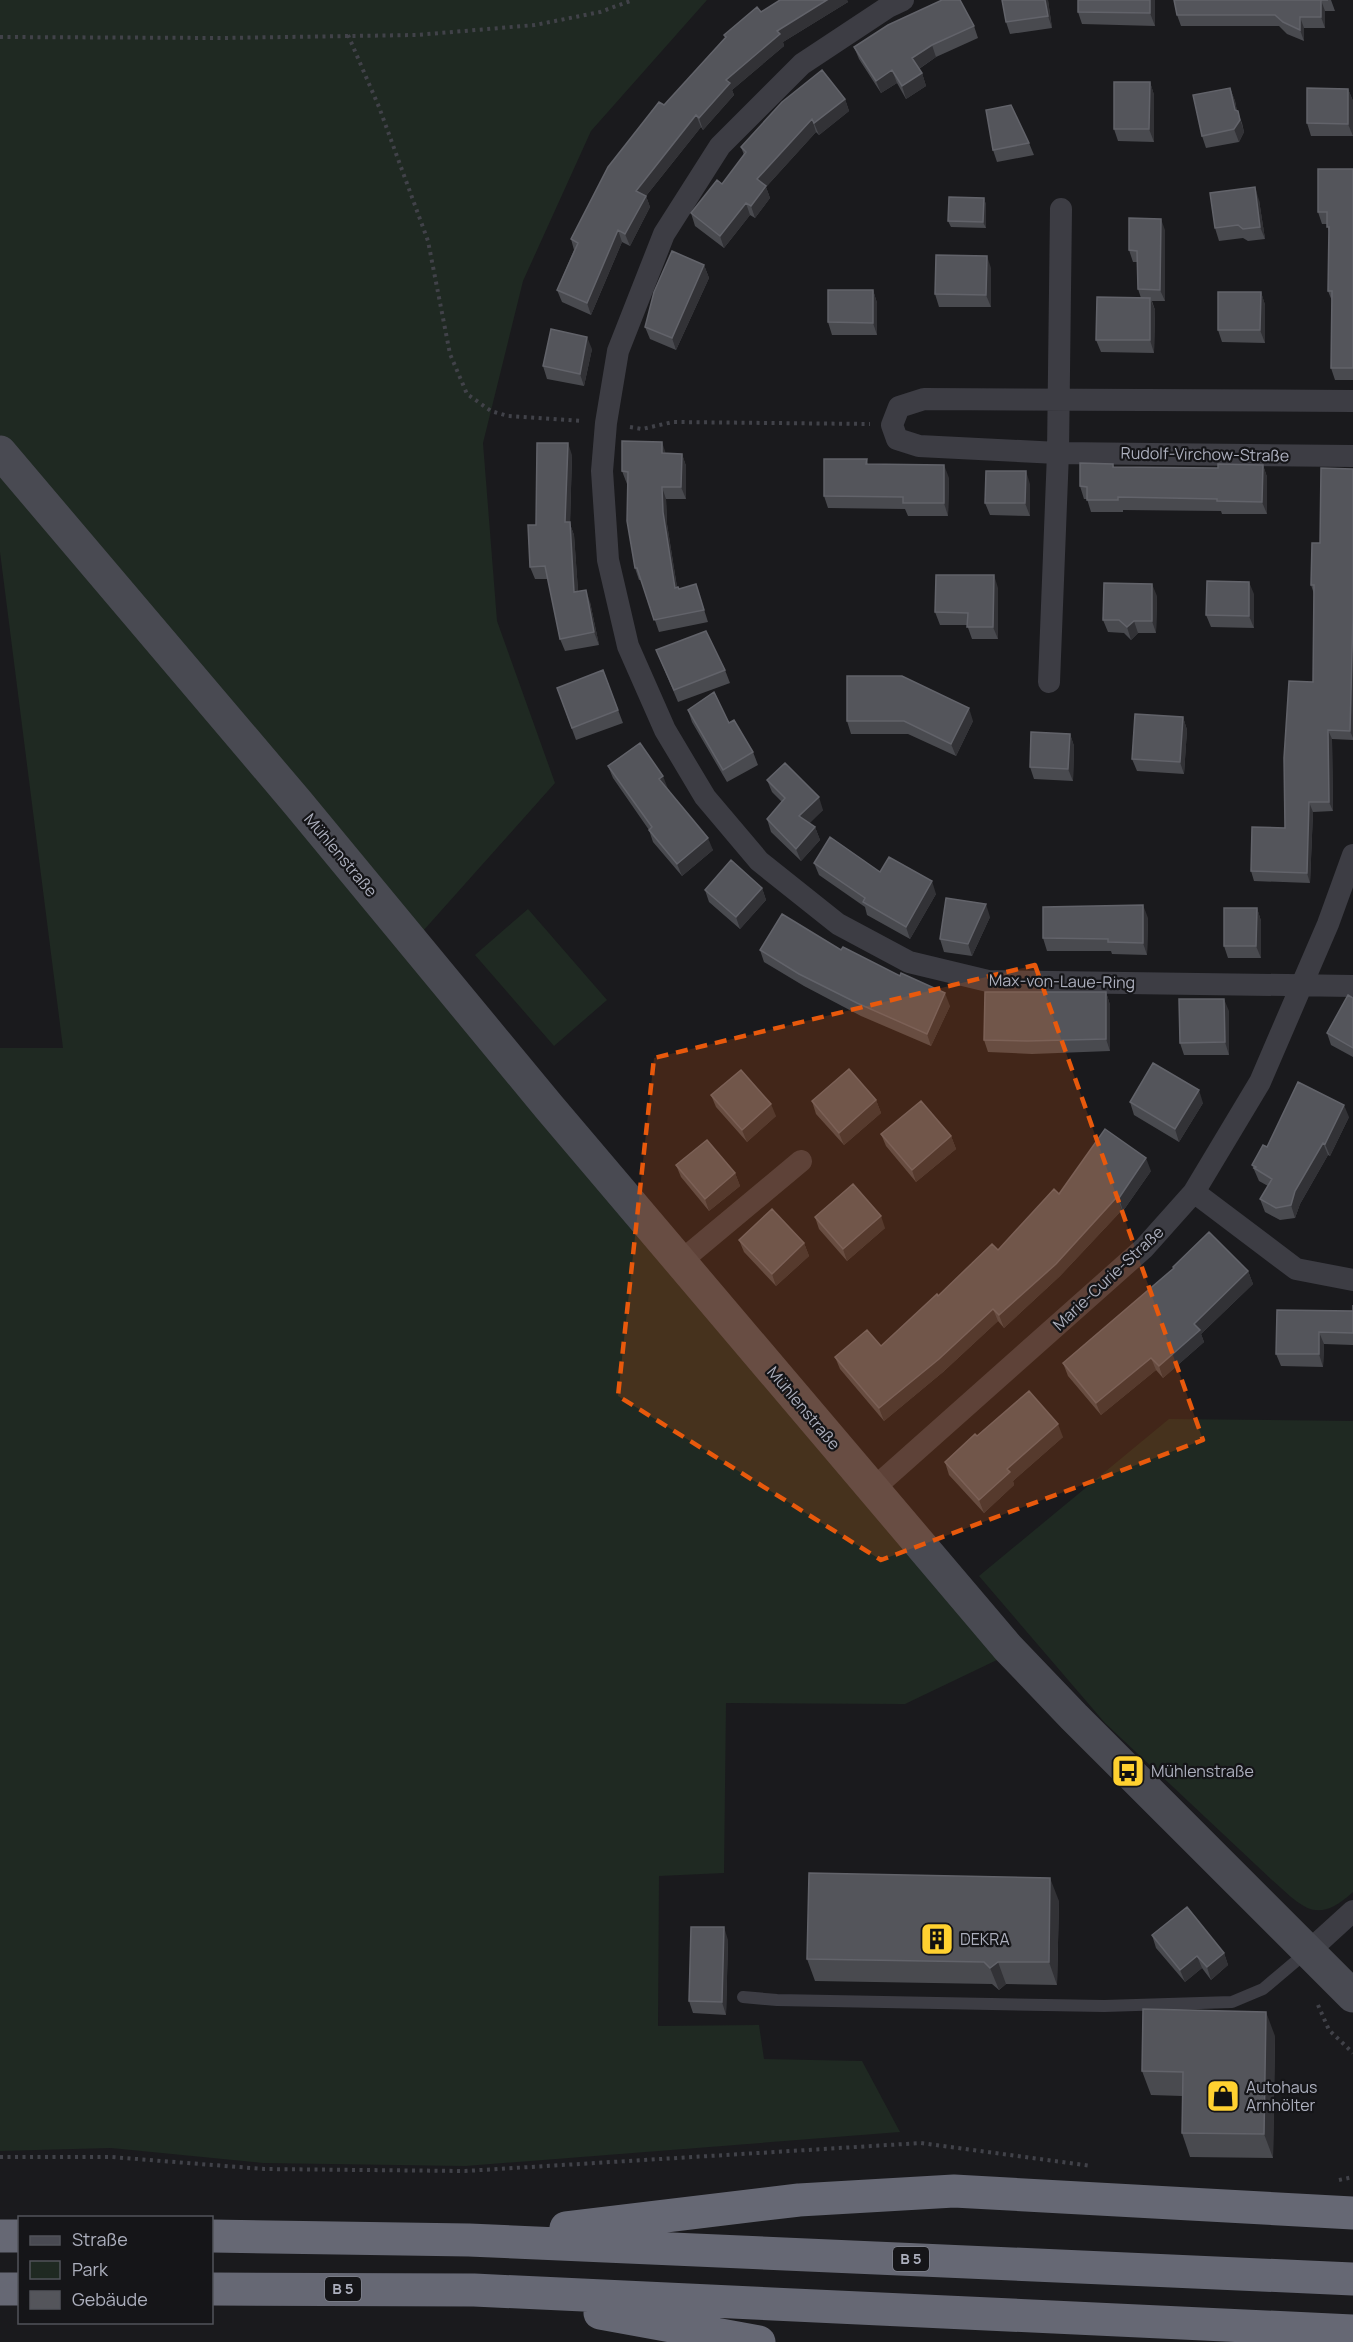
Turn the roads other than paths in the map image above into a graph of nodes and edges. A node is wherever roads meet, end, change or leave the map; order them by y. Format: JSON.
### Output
{"nodes":[{"id":1,"x":903,"y":0,"type":"edge"},
{"id":2,"x":1061,"y":209,"type":"dead end"},
{"id":3,"x":1058,"y":399,"type":"junction"},
{"id":4,"x":1353,"y":401,"type":"edge"},
{"id":5,"x":0,"y":452,"type":"edge"},
{"id":6,"x":1058,"y":453,"type":"junction"},
{"id":7,"x":1353,"y":456,"type":"edge"},
{"id":8,"x":1049,"y":682,"type":"dead end"},
{"id":9,"x":1353,"y":855,"type":"edge"},
{"id":10,"x":1301,"y":985,"type":"junction"},
{"id":11,"x":1353,"y":986,"type":"edge"},
{"id":12,"x":801,"y":1161,"type":"dead end"},
{"id":13,"x":1194,"y":1192,"type":"junction"},
{"id":14,"x":680,"y":1262,"type":"junction"},
{"id":15,"x":1353,"y":1280,"type":"edge"},
{"id":16,"x":873,"y":1489,"type":"junction"},
{"id":17,"x":1353,"y":1911,"type":"edge"},
{"id":18,"x":1308,"y":1951,"type":"junction"},
{"id":19,"x":1353,"y":1996,"type":"edge"},
{"id":20,"x":744,"y":1997,"type":"dead end"},
{"id":21,"x":1353,"y":2213,"type":"edge"},
{"id":22,"x":0,"y":2236,"type":"edge"},
{"id":23,"x":18,"y":2236,"type":"edge"},
{"id":24,"x":213,"y":2236,"type":"edge"},
{"id":25,"x":469,"y":2240,"type":"junction"},
{"id":26,"x":1353,"y":2278,"type":"edge"},
{"id":27,"x":0,"y":2289,"type":"edge"},
{"id":28,"x":18,"y":2289,"type":"edge"},
{"id":29,"x":213,"y":2289,"type":"edge"},
{"id":30,"x":474,"y":2290,"type":"junction"},
{"id":31,"x":1353,"y":2332,"type":"edge"},
{"id":32,"x":759,"y":2342,"type":"edge"},
{"id":33,"x":1249,"y":2342,"type":"edge"}],
"edges":[{"from":1,"to":10,"type":"street","name":"Max-von-Laue-Ring"},
{"from":2,"to":3,"type":"street"},
{"from":3,"to":4,"type":"street"},
{"from":3,"to":6,"type":"street"},
{"from":3,"to":6,"type":"street","name":"Rudolf-Virchow-Straße"},
{"from":5,"to":14,"type":"street","name":"Mühlenstraße"},
{"from":6,"to":7,"type":"street","name":"Rudolf-Virchow-Straße"},
{"from":6,"to":8,"type":"street"},
{"from":9,"to":10,"type":"street","name":"Marie-Curie-Straße"},
{"from":10,"to":11,"type":"street","name":"Max-von-Laue-Ring"},
{"from":10,"to":13,"type":"street","name":"Marie-Curie-Straße"},
{"from":12,"to":14,"type":"street"},
{"from":13,"to":15,"type":"street"},
{"from":13,"to":16,"type":"street","name":"Marie-Curie-Straße"},
{"from":14,"to":16,"type":"street","name":"Mühlenstraße"},
{"from":16,"to":18,"type":"street","name":"Mühlenstraße"},
{"from":17,"to":18,"type":"street"},
{"from":18,"to":19,"type":"street","name":"Mühlenstraße"},
{"from":18,"to":20,"type":"lane"},
{"from":21,"to":25,"type":"highway"},
{"from":22,"to":23,"type":"highway"},
{"from":24,"to":25,"type":"highway","number":"B 5"},
{"from":25,"to":26,"type":"highway","number":"B 5"},
{"from":27,"to":28,"type":"highway"},
{"from":29,"to":30,"type":"highway","number":"B 5"},
{"from":30,"to":31,"type":"highway","number":"B 5"},
{"from":30,"to":32,"type":"highway"},
{"from":31,"to":33,"type":"highway"}]}
